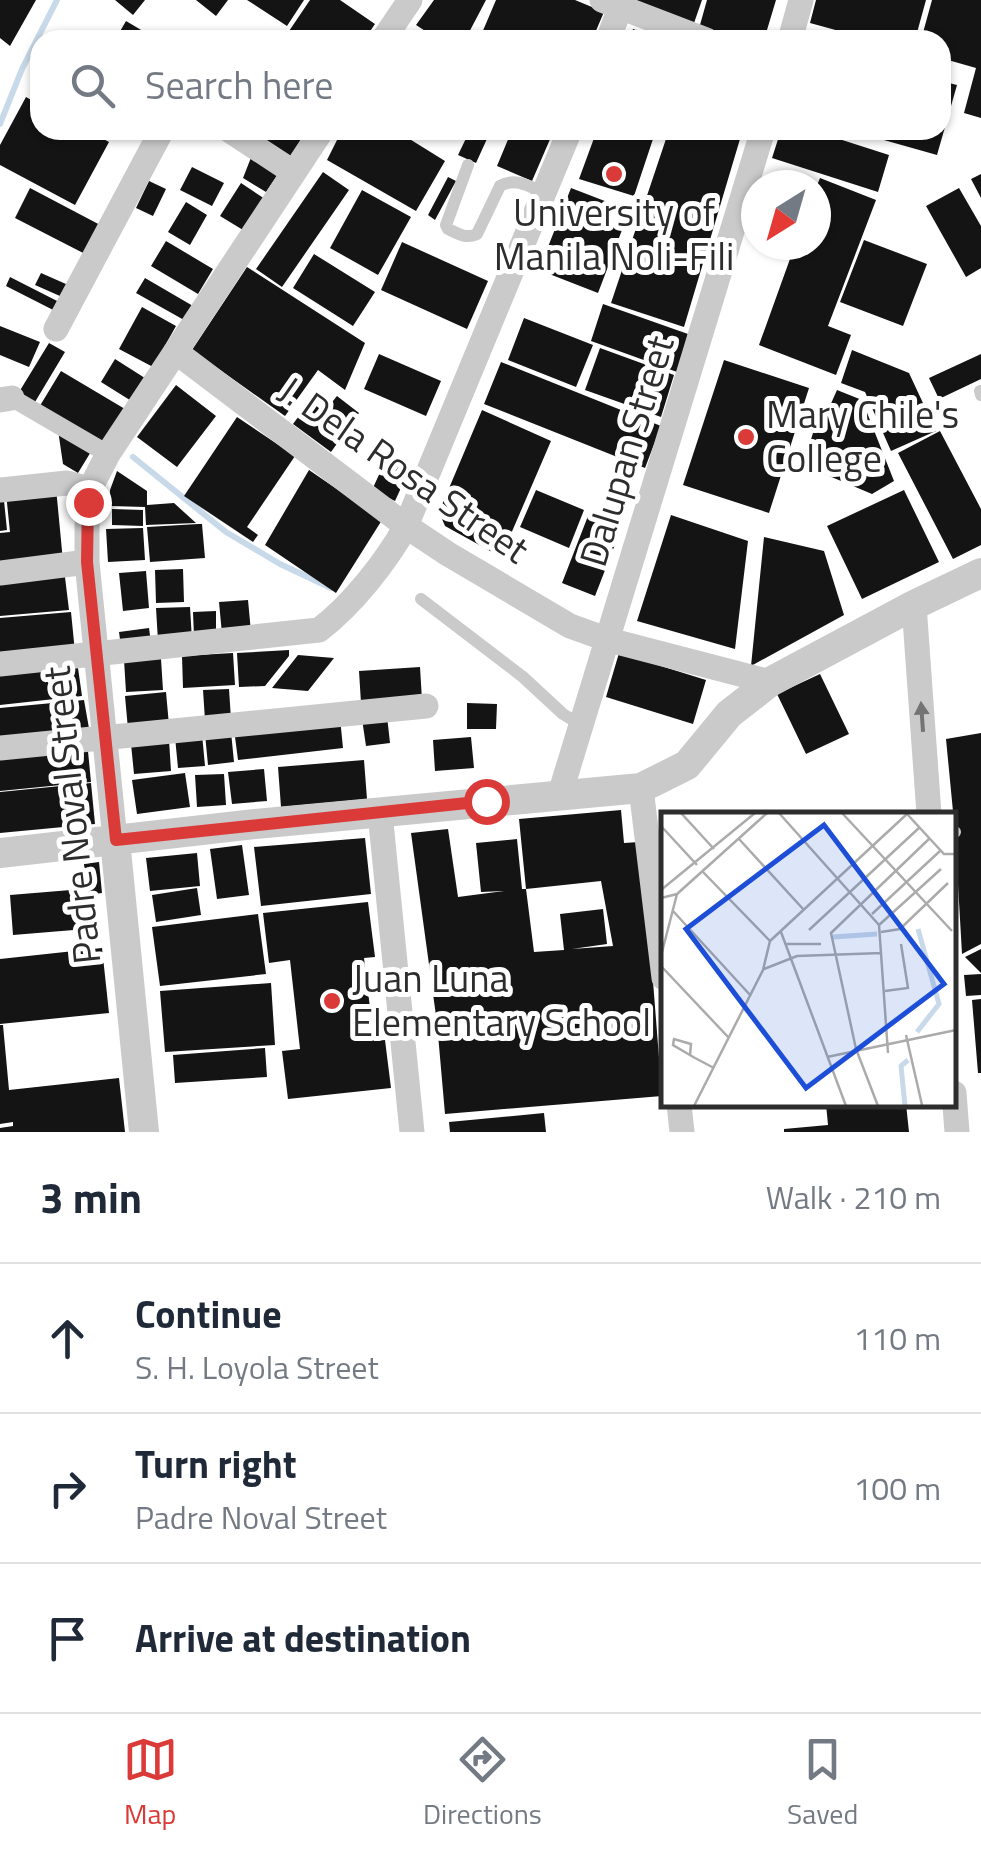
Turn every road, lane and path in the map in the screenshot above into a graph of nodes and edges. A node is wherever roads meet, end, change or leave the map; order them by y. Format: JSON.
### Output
{"nodes":[{"id":1,"x":410,"y":0,"type":"edge"},
{"id":2,"x":801,"y":0,"type":"edge"},
{"id":3,"x":616,"y":2,"type":"edge"},
{"id":4,"x":390,"y":30,"type":"edge"},
{"id":5,"x":610,"y":30,"type":"edge"},
{"id":6,"x":682,"y":30,"type":"edge"},
{"id":7,"x":793,"y":30,"type":"edge"},
{"id":8,"x":157,"y":140,"type":"edge"},
{"id":9,"x":244,"y":140,"type":"edge"},
{"id":10,"x":315,"y":140,"type":"edge"},
{"id":11,"x":566,"y":140,"type":"edge"},
{"id":12,"x":760,"y":140,"type":"edge"},
{"id":13,"x":468,"y":165,"type":"dead end"},
{"id":14,"x":293,"y":172,"type":"junction"},
{"id":15,"x":544,"y":192,"type":"junction"},
{"id":16,"x":56,"y":329,"type":"dead end"},
{"id":17,"x":176,"y":352,"type":"junction"},
{"id":18,"x":6,"y":399,"type":"edge"},
{"id":19,"x":108,"y":454,"type":"junction"},
{"id":20,"x":90,"y":489,"type":"junction"},
{"id":21,"x":0,"y":490,"type":"edge"},
{"id":22,"x":406,"y":526,"type":"junction"},
{"id":23,"x":87,"y":562,"type":"junction"},
{"id":24,"x":0,"y":573,"type":"edge"},
{"id":25,"x":981,"y":573,"type":"edge"},
{"id":26,"x":421,"y":599,"type":"dead end"},
{"id":27,"x":914,"y":605,"type":"junction"},
{"id":28,"x":608,"y":640,"type":"junction"},
{"id":29,"x":95,"y":655,"type":"junction"},
{"id":30,"x":0,"y":664,"type":"edge"},
{"id":31,"x":770,"y":682,"type":"junction"},
{"id":32,"x":426,"y":706,"type":"dead end"},
{"id":33,"x":581,"y":725,"type":"junction"},
{"id":34,"x":104,"y":738,"type":"junction"},
{"id":35,"x":0,"y":748,"type":"edge"},
{"id":36,"x":640,"y":788,"type":"junction"},
{"id":37,"x":560,"y":794,"type":"junction"},
{"id":38,"x":380,"y":812,"type":"junction"},
{"id":39,"x":929,"y":812,"type":"edge"},
{"id":40,"x":116,"y":840,"type":"junction"},
{"id":41,"x":0,"y":853,"type":"edge"},
{"id":42,"x":661,"y":954,"type":"edge"},
{"id":43,"x":679,"y":1107,"type":"edge"},
{"id":44,"x":955,"y":1107,"type":"edge"},
{"id":45,"x":144,"y":1132,"type":"edge"},
{"id":46,"x":412,"y":1132,"type":"edge"},
{"id":47,"x":682,"y":1132,"type":"edge"},
{"id":48,"x":957,"y":1132,"type":"edge"}],
"edges":[{"from":1,"to":4,"type":"street"},
{"from":2,"to":7,"type":"street"},
{"from":3,"to":5,"type":"street"},
{"from":3,"to":6,"type":"street"},
{"from":8,"to":16,"type":"street"},
{"from":9,"to":14,"type":"street"},
{"from":10,"to":14,"type":"street"},
{"from":11,"to":15,"type":"street"},
{"from":12,"to":28,"type":"street","name":"Dalupan Street"},
{"from":13,"to":15,"type":"lane"},
{"from":14,"to":17,"type":"street"},
{"from":15,"to":22,"type":"street"},
{"from":17,"to":19,"type":"street"},
{"from":17,"to":22,"type":"street","name":"J. Dela Rosa Street"},
{"from":18,"to":19,"type":"street"},
{"from":19,"to":20,"type":"street"},
{"from":20,"to":21,"type":"street"},
{"from":20,"to":23,"type":"street","name":"Padre Noval Street"},
{"from":22,"to":28,"type":"street","name":"J. Dela Rosa Street"},
{"from":22,"to":29,"type":"street"},
{"from":23,"to":24,"type":"street"},
{"from":23,"to":29,"type":"street","name":"Padre Noval Street"},
{"from":25,"to":27,"type":"street"},
{"from":26,"to":33,"type":"lane"},
{"from":27,"to":31,"type":"street"},
{"from":39,"to":27,"type":"street","one_way":true},
{"from":28,"to":31,"type":"street","name":"J. Dela Rosa Street"},
{"from":28,"to":33,"type":"street","name":"Dalupan Street"},
{"from":29,"to":30,"type":"street"},
{"from":29,"to":34,"type":"street","name":"Padre Noval Street"},
{"from":31,"to":36,"type":"street"},
{"from":32,"to":34,"type":"street"},
{"from":33,"to":37,"type":"street","name":"Dalupan Street"},
{"from":34,"to":35,"type":"street"},
{"from":34,"to":40,"type":"street","name":"Padre Noval Street"},
{"from":36,"to":37,"type":"street"},
{"from":36,"to":42,"type":"street"},
{"from":37,"to":38,"type":"street"},
{"from":38,"to":40,"type":"street"},
{"from":38,"to":46,"type":"street"},
{"from":40,"to":41,"type":"street"},
{"from":40,"to":45,"type":"street","name":"Padre Noval Street"},
{"from":43,"to":47,"type":"street"},
{"from":44,"to":48,"type":"street"}]}
